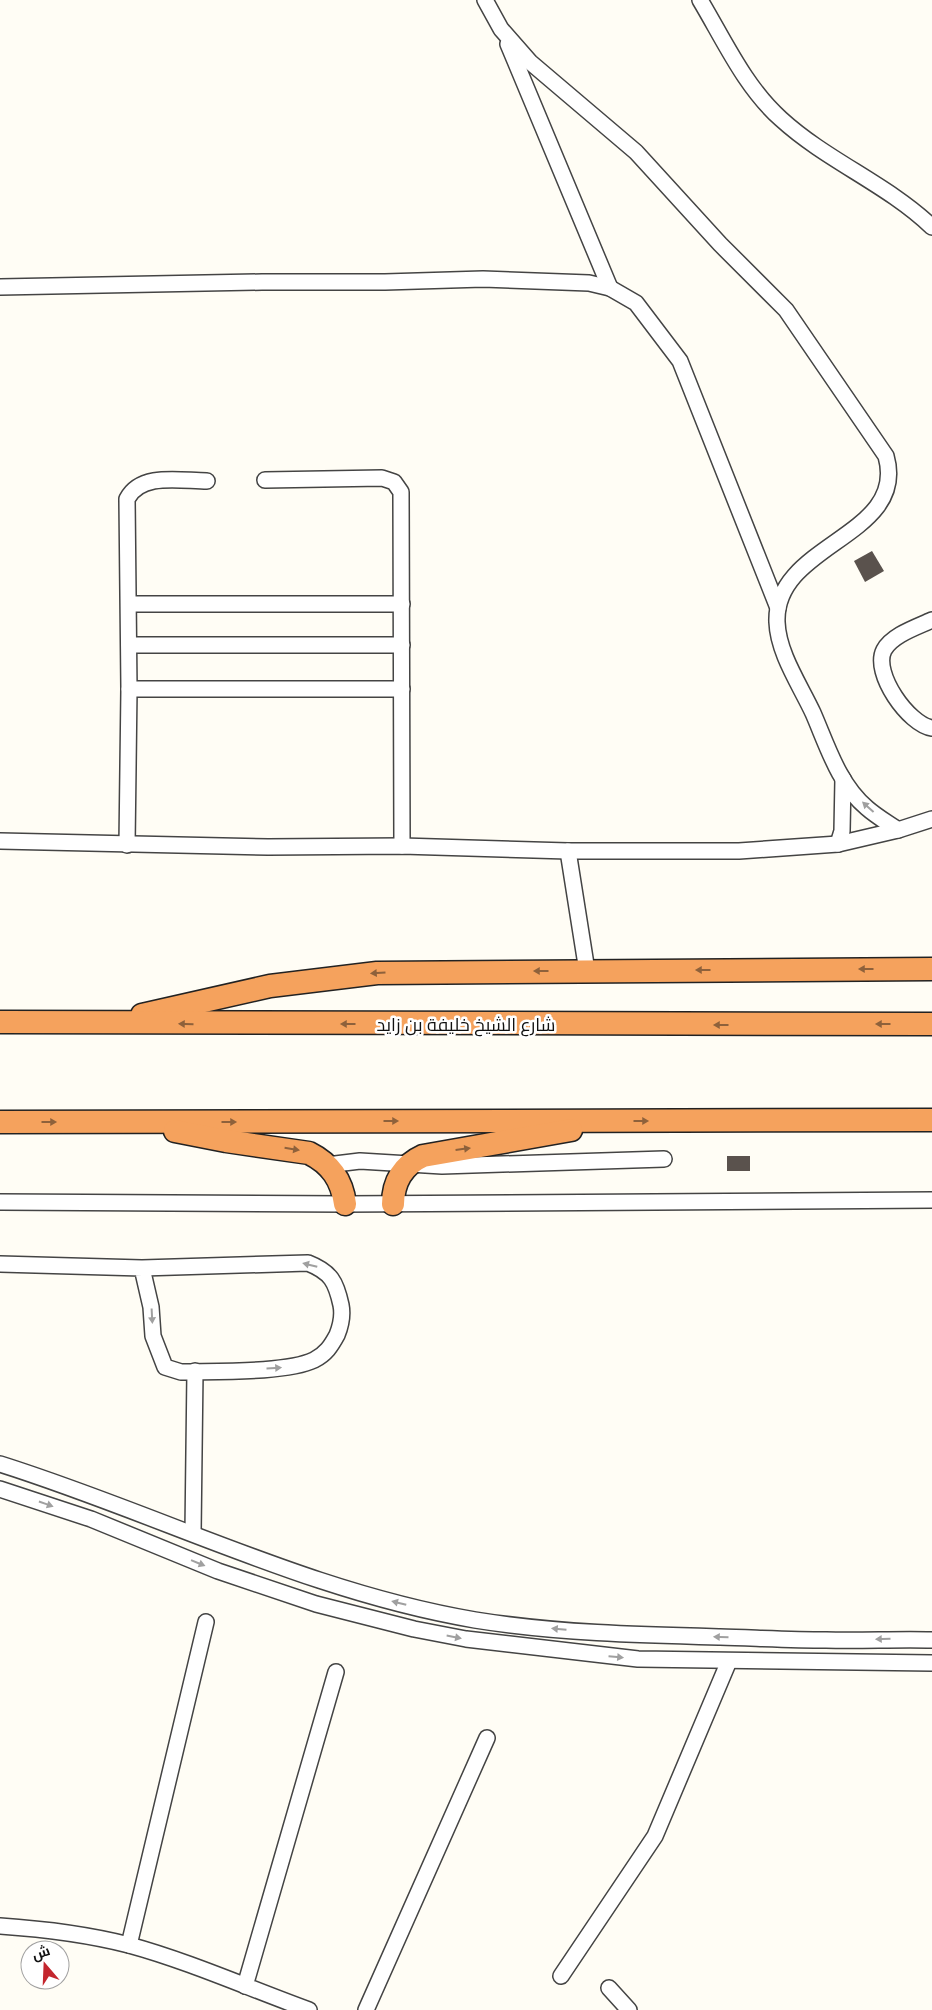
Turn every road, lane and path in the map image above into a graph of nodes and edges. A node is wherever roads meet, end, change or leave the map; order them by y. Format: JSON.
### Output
{"nodes":[{"id":1,"x":485,"y":0,"type":"edge"},
{"id":2,"x":700,"y":0,"type":"edge"},
{"id":3,"x":501,"y":29,"type":"junction"},
{"id":4,"x":932,"y":227,"type":"edge"},
{"id":5,"x":0,"y":287,"type":"edge"},
{"id":6,"x":610,"y":288,"type":"junction"},
{"id":7,"x":265,"y":480,"type":"dead end"},
{"id":8,"x":207,"y":481,"type":"dead end"},
{"id":9,"x":129,"y":604,"type":"junction"},
{"id":10,"x":402,"y":604,"type":"junction"},
{"id":11,"x":778,"y":608,"type":"junction"},
{"id":12,"x":932,"y":620,"type":"edge"},
{"id":13,"x":129,"y":645,"type":"junction"},
{"id":14,"x":402,"y":645,"type":"junction"},
{"id":15,"x":129,"y":689,"type":"junction"},
{"id":16,"x":402,"y":689,"type":"junction"},
{"id":17,"x":932,"y":728,"type":"edge"},
{"id":18,"x":843,"y":779,"type":"junction"},
{"id":19,"x":932,"y":819,"type":"edge"},
{"id":20,"x":898,"y":830,"type":"junction"},
{"id":21,"x":0,"y":841,"type":"edge"},
{"id":22,"x":838,"y":844,"type":"junction"},
{"id":23,"x":127,"y":845,"type":"junction"},
{"id":24,"x":402,"y":846,"type":"junction"},
{"id":25,"x":568,"y":851,"type":"junction"},
{"id":26,"x":932,"y":969,"type":"edge"},
{"id":27,"x":587,"y":971,"type":"junction"},
{"id":28,"x":0,"y":1022,"type":"edge"},
{"id":29,"x":110,"y":1023,"type":"junction"},
{"id":30,"x":932,"y":1024,"type":"edge"},
{"id":31,"x":932,"y":1120,"type":"edge"},
{"id":32,"x":607,"y":1121,"type":"junction"},
{"id":33,"x":0,"y":1122,"type":"edge"},
{"id":34,"x":141,"y":1122,"type":"junction"},
{"id":35,"x":664,"y":1159,"type":"dead end"},
{"id":36,"x":410,"y":1164,"type":"junction"},
{"id":37,"x":327,"y":1165,"type":"junction"},
{"id":38,"x":932,"y":1200,"type":"edge"},
{"id":39,"x":0,"y":1202,"type":"edge"},
{"id":40,"x":345,"y":1204,"type":"junction"},
{"id":41,"x":392,"y":1204,"type":"junction"},
{"id":42,"x":0,"y":1264,"type":"edge"},
{"id":43,"x":142,"y":1268,"type":"junction"},
{"id":44,"x":195,"y":1371,"type":"junction"},
{"id":45,"x":0,"y":1464,"type":"edge"},
{"id":46,"x":0,"y":1489,"type":"edge"},
{"id":47,"x":193,"y":1533,"type":"junction"},
{"id":48,"x":206,"y":1622,"type":"dead end"},
{"id":49,"x":932,"y":1640,"type":"edge"},
{"id":50,"x":729,"y":1660,"type":"junction"},
{"id":51,"x":932,"y":1663,"type":"edge"},
{"id":52,"x":336,"y":1672,"type":"dead end"},
{"id":53,"x":487,"y":1738,"type":"dead end"},
{"id":54,"x":0,"y":1926,"type":"edge"},
{"id":55,"x":129,"y":1945,"type":"junction"},
{"id":56,"x":561,"y":1976,"type":"dead end"},
{"id":57,"x":244,"y":1986,"type":"junction"},
{"id":58,"x":609,"y":1988,"type":"dead end"},
{"id":59,"x":309,"y":2010,"type":"edge"},
{"id":60,"x":366,"y":2010,"type":"edge"},
{"id":61,"x":629,"y":2010,"type":"edge"}],
"edges":[{"from":1,"to":3,"type":"street"},
{"from":2,"to":4,"type":"street"},
{"from":3,"to":6,"type":"street"},
{"from":3,"to":11,"type":"street"},
{"from":5,"to":6,"type":"street"},
{"from":6,"to":11,"type":"street"},
{"from":7,"to":10,"type":"street"},
{"from":8,"to":9,"type":"street"},
{"from":9,"to":10,"type":"street"},
{"from":9,"to":13,"type":"street"},
{"from":10,"to":14,"type":"street"},
{"from":11,"to":18,"type":"street"},
{"from":12,"to":17,"type":"street"},
{"from":13,"to":14,"type":"street"},
{"from":13,"to":15,"type":"street"},
{"from":14,"to":16,"type":"street"},
{"from":15,"to":16,"type":"street"},
{"from":15,"to":23,"type":"street"},
{"from":16,"to":24,"type":"street"},
{"from":20,"to":18,"type":"street","one_way":true},
{"from":18,"to":22,"type":"street"},
{"from":19,"to":20,"type":"street"},
{"from":20,"to":22,"type":"street"},
{"from":21,"to":23,"type":"street"},
{"from":22,"to":25,"type":"street"},
{"from":23,"to":24,"type":"street"},
{"from":24,"to":25,"type":"street"},
{"from":25,"to":27,"type":"street"},
{"from":26,"to":27,"type":"highway","one_way":true},
{"from":27,"to":29,"type":"highway","one_way":true},
{"from":28,"to":29,"type":"highway","name":"شارع الشيخ خليفة بن زايد"},
{"from":30,"to":29,"type":"highway","name":"شارع الشيخ خليفة بن زايد","one_way":true},
{"from":32,"to":31,"type":"highway","one_way":true},
{"from":34,"to":32,"type":"highway","one_way":true},
{"from":36,"to":32,"type":"highway","one_way":true},
{"from":33,"to":34,"type":"highway","one_way":true},
{"from":34,"to":37,"type":"highway","one_way":true},
{"from":35,"to":36,"type":"street"},
{"from":36,"to":37,"type":"street"},
{"from":36,"to":41,"type":"highway"},
{"from":37,"to":40,"type":"highway"},
{"from":38,"to":41,"type":"street"},
{"from":39,"to":40,"type":"street"},
{"from":40,"to":41,"type":"street"},
{"from":42,"to":43,"type":"street"},
{"from":43,"to":44,"type":"street","one_way":true},
{"from":44,"to":43,"type":"street","one_way":true},
{"from":44,"to":47,"type":"street"},
{"from":45,"to":47,"type":"street"},
{"from":46,"to":50,"type":"street","one_way":true},
{"from":49,"to":47,"type":"street","one_way":true},
{"from":48,"to":55,"type":"street"},
{"from":50,"to":51,"type":"street"},
{"from":50,"to":56,"type":"street"},
{"from":52,"to":57,"type":"street"},
{"from":53,"to":60,"type":"street"},
{"from":54,"to":55,"type":"street"},
{"from":55,"to":57,"type":"street"},
{"from":57,"to":59,"type":"street"},
{"from":58,"to":61,"type":"street"}]}
